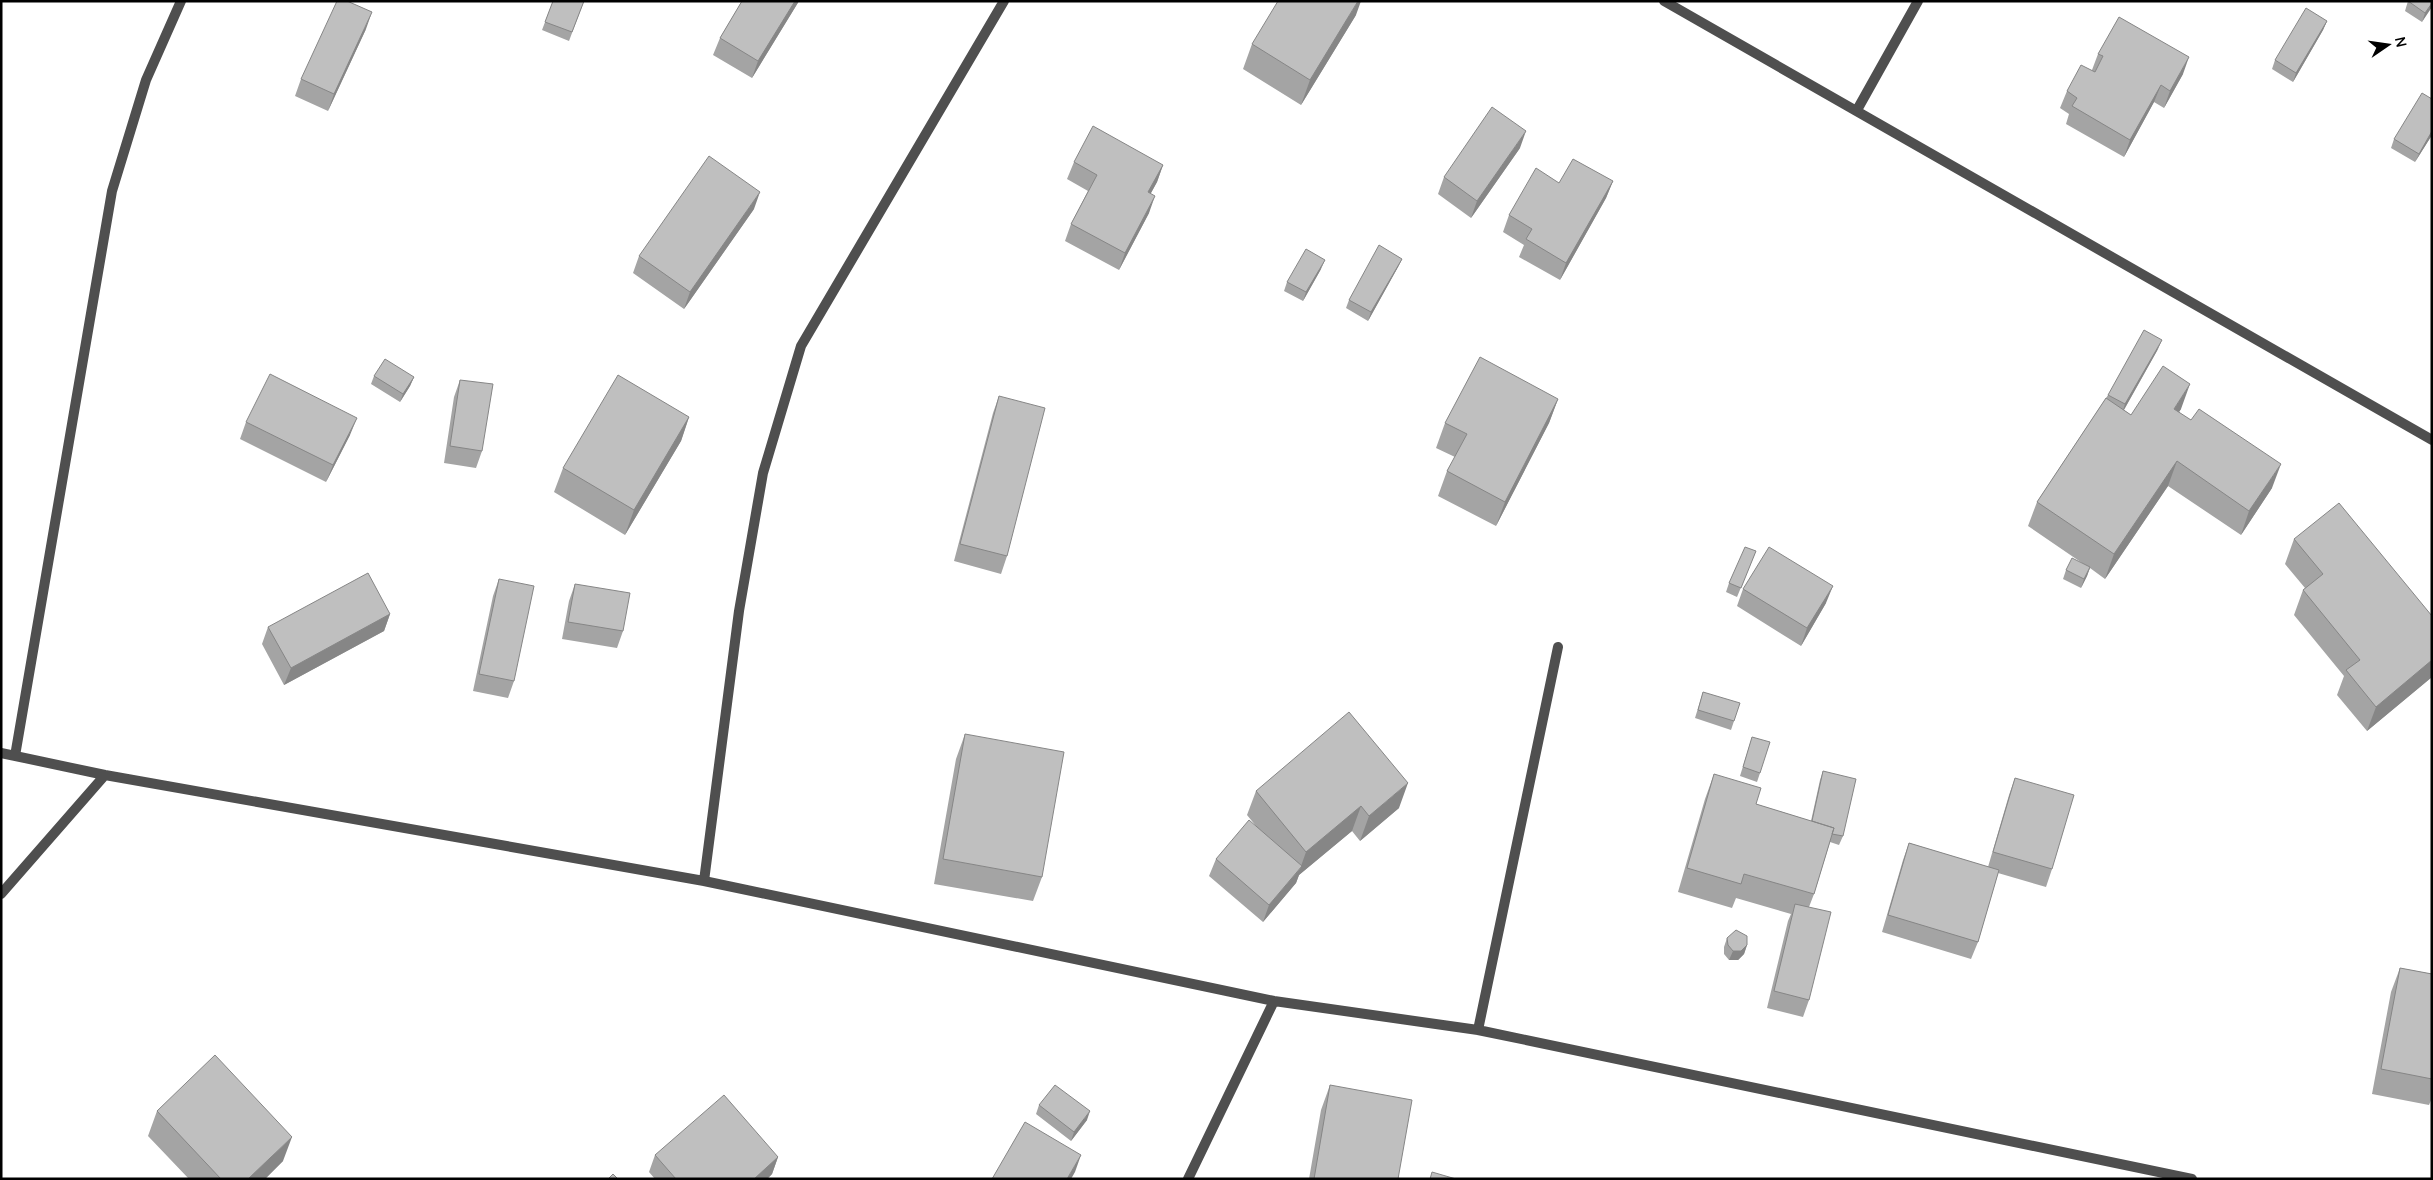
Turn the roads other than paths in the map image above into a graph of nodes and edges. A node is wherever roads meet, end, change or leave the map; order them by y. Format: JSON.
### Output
{"nodes":[{"id":1,"x":181,"y":1,"type":"edge"},
{"id":2,"x":1004,"y":1,"type":"edge"},
{"id":3,"x":1664,"y":1,"type":"edge"},
{"id":4,"x":1918,"y":1,"type":"edge"},
{"id":5,"x":1857,"y":110,"type":"junction"},
{"id":6,"x":2432,"y":440,"type":"edge"},
{"id":7,"x":1558,"y":647,"type":"dead end"},
{"id":8,"x":1,"y":753,"type":"edge"},
{"id":9,"x":15,"y":756,"type":"junction"},
{"id":10,"x":105,"y":775,"type":"junction"},
{"id":11,"x":704,"y":881,"type":"junction"},
{"id":12,"x":1,"y":894,"type":"edge"},
{"id":13,"x":1274,"y":1001,"type":"junction"},
{"id":14,"x":1478,"y":1030,"type":"junction"},
{"id":15,"x":1188,"y":1179,"type":"edge"},
{"id":16,"x":2192,"y":1179,"type":"edge"}],
"edges":[{"from":1,"to":9,"type":"street"},
{"from":2,"to":11,"type":"street"},
{"from":3,"to":5,"type":"street"},
{"from":4,"to":5,"type":"street"},
{"from":5,"to":6,"type":"street"},
{"from":7,"to":14,"type":"street"},
{"from":8,"to":9,"type":"street"},
{"from":9,"to":10,"type":"street"},
{"from":10,"to":11,"type":"street"},
{"from":10,"to":12,"type":"street"},
{"from":11,"to":13,"type":"street"},
{"from":13,"to":14,"type":"street"},
{"from":13,"to":15,"type":"street"},
{"from":14,"to":16,"type":"street"}]}
